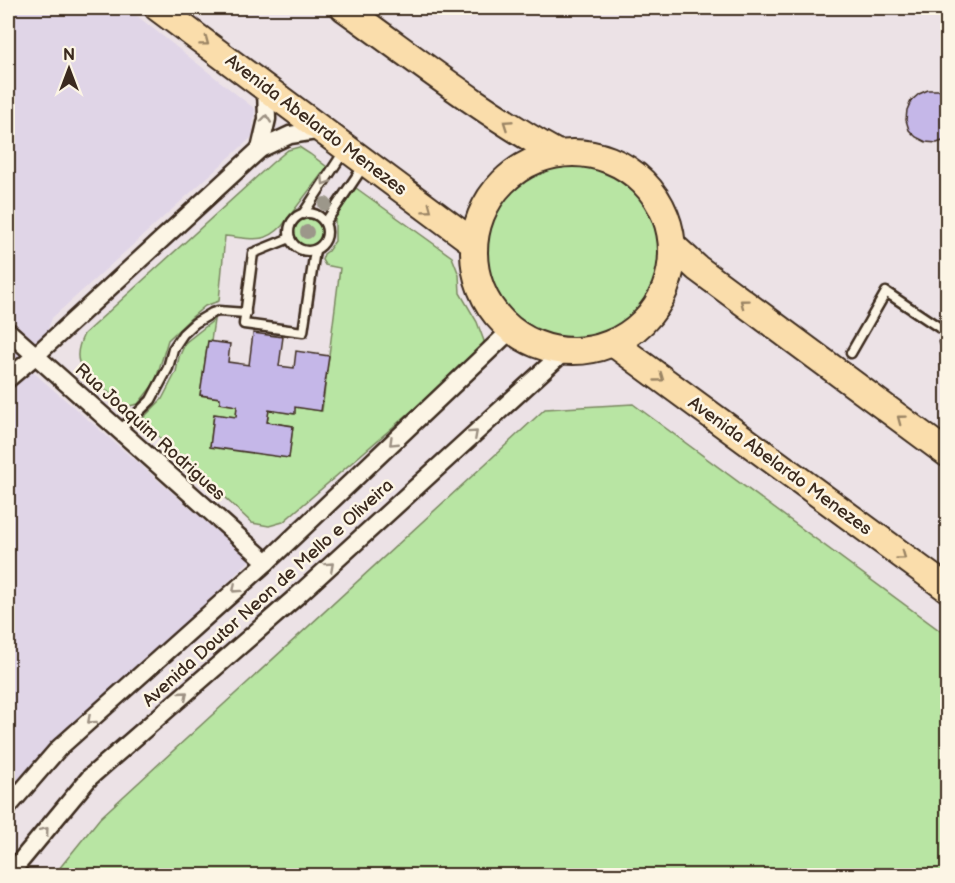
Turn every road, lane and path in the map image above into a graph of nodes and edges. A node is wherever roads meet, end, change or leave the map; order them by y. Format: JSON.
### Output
{"nodes":[{"id":1,"x":158,"y":8,"type":"edge"},
{"id":2,"x":344,"y":8,"type":"edge"},
{"id":3,"x":266,"y":88,"type":"junction"},
{"id":4,"x":323,"y":130,"type":"junction"},
{"id":5,"x":260,"y":149,"type":"junction"},
{"id":6,"x":558,"y":154,"type":"junction"},
{"id":7,"x":356,"y":155,"type":"junction"},
{"id":8,"x":303,"y":214,"type":"junction"},
{"id":9,"x":325,"y":223,"type":"junction"},
{"id":10,"x":290,"y":238,"type":"junction"},
{"id":11,"x":474,"y":243,"type":"junction"},
{"id":12,"x":673,"y":246,"type":"junction"},
{"id":13,"x":315,"y":250,"type":"junction"},
{"id":14,"x":246,"y":313,"type":"junction"},
{"id":15,"x":512,"y":329,"type":"junction"},
{"id":16,"x":8,"y":331,"type":"edge"},
{"id":17,"x":947,"y":331,"type":"edge"},
{"id":18,"x":613,"y":343,"type":"junction"},
{"id":19,"x":948,"y":347,"type":"edge"},
{"id":20,"x":565,"y":351,"type":"junction"},
{"id":21,"x":851,"y":353,"type":"dead end"},
{"id":22,"x":35,"y":356,"type":"junction"},
{"id":23,"x":8,"y":380,"type":"edge"},
{"id":24,"x":119,"y":431,"type":"junction"},
{"id":25,"x":948,"y":454,"type":"edge"},
{"id":26,"x":267,"y":562,"type":"junction"},
{"id":27,"x":948,"y":589,"type":"edge"},
{"id":28,"x":8,"y":807,"type":"edge"},
{"id":29,"x":8,"y":876,"type":"edge"}],
"edges":[{"from":1,"to":3,"type":"main road","name":"Avenida Abelardo Menezes","one_way":true},
{"from":6,"to":2,"type":"main road","one_way":true},
{"from":3,"to":4,"type":"main road","name":"Avenida Abelardo Menezes"},
{"from":5,"to":3,"type":"street","one_way":true},
{"from":4,"to":5,"type":"street"},
{"from":4,"to":7,"type":"main road","name":"Avenida Abelardo Menezes"},
{"from":5,"to":22,"type":"street"},
{"from":6,"to":11,"type":"main road"},
{"from":6,"to":12,"type":"main road"},
{"from":7,"to":8,"type":"lane","one_way":true},
{"from":7,"to":9,"type":"lane"},
{"from":7,"to":11,"type":"main road","name":"Avenida Abelardo Menezes","one_way":true},
{"from":8,"to":9,"type":"lane"},
{"from":8,"to":10,"type":"lane"},
{"from":9,"to":13,"type":"lane"},
{"from":10,"to":13,"type":"lane"},
{"from":10,"to":14,"type":"lane"},
{"from":11,"to":15,"type":"main road"},
{"from":12,"to":18,"type":"main road"},
{"from":25,"to":12,"type":"main road","one_way":true},
{"from":13,"to":14,"type":"lane"},
{"from":14,"to":24,"type":"lane"},
{"from":15,"to":20,"type":"main road"},
{"from":15,"to":26,"type":"street","name":"Avenida Doutor Neon de Mello e Oliveira","one_way":true},
{"from":16,"to":22,"type":"street","name":"Rua Joaquim Rodrigues"},
{"from":17,"to":19,"type":"lane"},
{"from":17,"to":21,"type":"lane"},
{"from":18,"to":20,"type":"main road"},
{"from":18,"to":27,"type":"main road","name":"Avenida Abelardo Menezes","one_way":true},
{"from":29,"to":20,"type":"street","name":"Avenida Doutor Neon de Mello e Oliveira","one_way":true},
{"from":22,"to":23,"type":"street"},
{"from":22,"to":24,"type":"street","name":"Rua Joaquim Rodrigues"},
{"from":24,"to":26,"type":"street","name":"Rua Joaquim Rodrigues"},
{"from":26,"to":28,"type":"street","name":"Avenida Doutor Neon de Mello e Oliveira","one_way":true}]}
